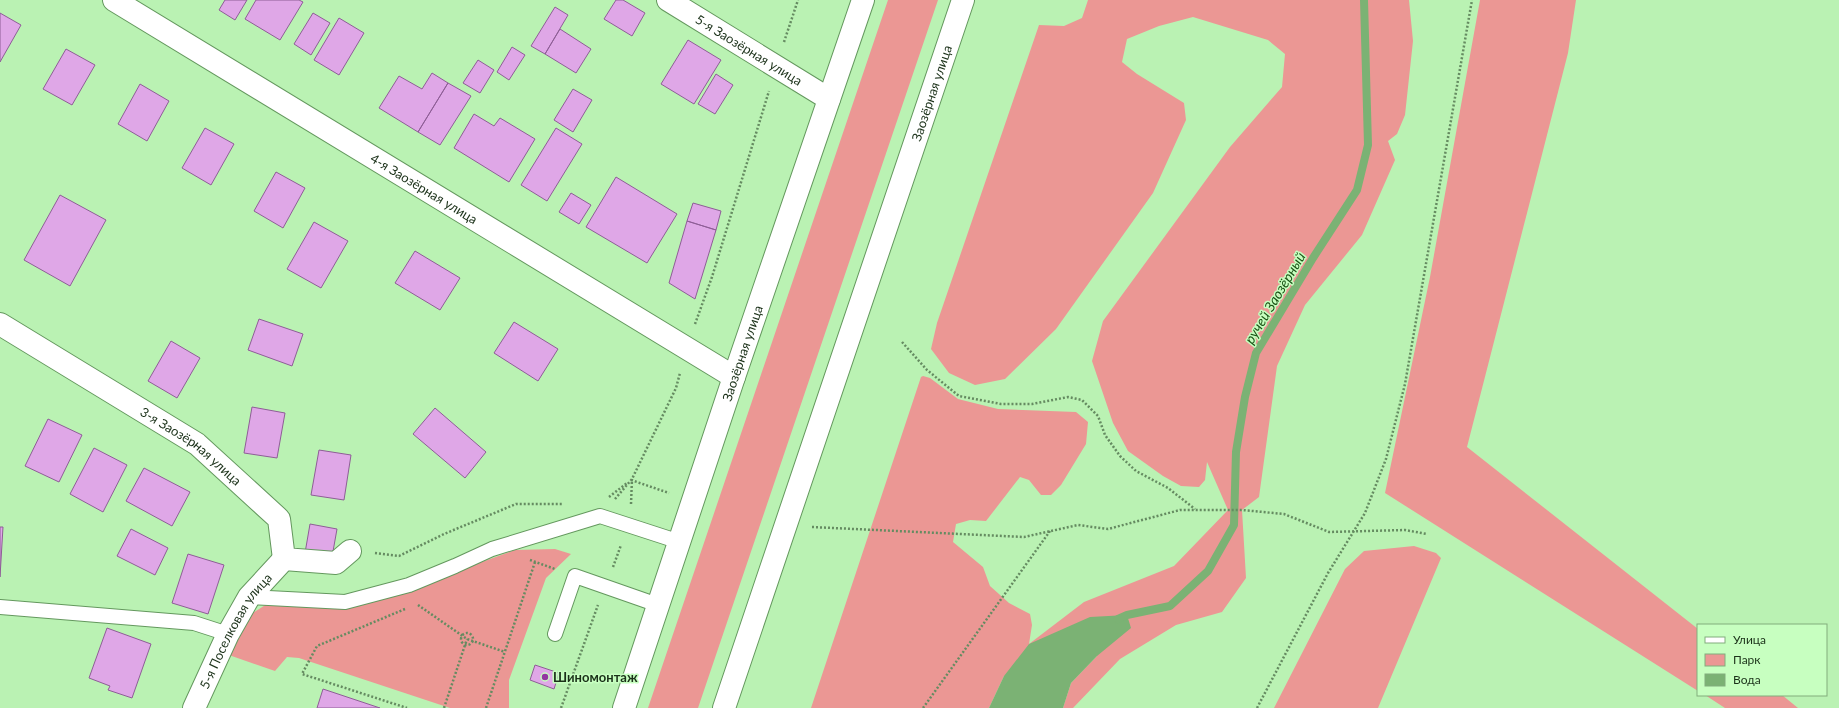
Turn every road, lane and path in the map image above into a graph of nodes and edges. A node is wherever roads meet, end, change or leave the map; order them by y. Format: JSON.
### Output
{"nodes":[{"id":1,"x":114,"y":0,"type":"edge"},
{"id":2,"x":668,"y":0,"type":"edge"},
{"id":3,"x":798,"y":0,"type":"edge"},
{"id":4,"x":863,"y":0,"type":"edge"},
{"id":5,"x":962,"y":0,"type":"edge"},
{"id":6,"x":1472,"y":0,"type":"edge"},
{"id":7,"x":777,"y":67,"type":"junction"},
{"id":8,"x":829,"y":99,"type":"junction"},
{"id":9,"x":0,"y":324,"type":"edge"},
{"id":10,"x":902,"y":342,"type":"dead end"},
{"id":11,"x":686,"y":348,"type":"junction"},
{"id":12,"x":734,"y":377,"type":"junction"},
{"id":13,"x":1195,"y":510,"type":"junction"},
{"id":14,"x":600,"y":516,"type":"junction"},
{"id":15,"x":785,"y":525,"type":"junction"},
{"id":16,"x":1051,"y":531,"type":"junction"},
{"id":17,"x":1354,"y":531,"type":"junction"},
{"id":18,"x":1427,"y":534,"type":"dead end"},
{"id":19,"x":680,"y":542,"type":"junction"},
{"id":20,"x":350,"y":551,"type":"dead end"},
{"id":21,"x":284,"y":558,"type":"junction"},
{"id":22,"x":527,"y":559,"type":"dead end"},
{"id":23,"x":535,"y":562,"type":"junction"},
{"id":24,"x":575,"y":576,"type":"junction"},
{"id":25,"x":604,"y":586,"type":"junction"},
{"id":26,"x":249,"y":597,"type":"junction"},
{"id":27,"x":425,"y":601,"type":"dead end"},
{"id":28,"x":418,"y":604,"type":"junction"},
{"id":29,"x":658,"y":605,"type":"junction"},
{"id":30,"x":0,"y":607,"type":"edge"},
{"id":31,"x":228,"y":634,"type":"junction"},
{"id":32,"x":554,"y":634,"type":"dead end"},
{"id":33,"x":462,"y":635,"type":"junction"},
{"id":34,"x":467,"y":639,"type":"junction"},
{"id":35,"x":473,"y":641,"type":"junction"},
{"id":36,"x":466,"y":644,"type":"junction"},
{"id":37,"x":505,"y":652,"type":"junction"},
{"id":38,"x":194,"y":708,"type":"edge"},
{"id":39,"x":407,"y":708,"type":"edge"},
{"id":40,"x":444,"y":708,"type":"edge"},
{"id":41,"x":486,"y":708,"type":"edge"},
{"id":42,"x":561,"y":708,"type":"edge"},
{"id":43,"x":624,"y":708,"type":"edge"},
{"id":44,"x":724,"y":708,"type":"edge"},
{"id":45,"x":923,"y":708,"type":"edge"},
{"id":46,"x":1257,"y":708,"type":"edge"}],
"edges":[{"from":1,"to":11,"type":"street","name":"4-я Заозёрная улица"},
{"from":2,"to":7,"type":"street","name":"5-я Заозёрная улица"},
{"from":3,"to":7,"type":"path"},
{"from":4,"to":8,"type":"street","name":"Заозёрная улица"},
{"from":5,"to":15,"type":"street","name":"Заозёрная улица"},
{"from":6,"to":17,"type":"path"},
{"from":7,"to":8,"type":"street","name":"5-я Заозёрная улица"},
{"from":7,"to":11,"type":"path"},
{"from":8,"to":12,"type":"street","name":"Заозёрная улица"},
{"from":9,"to":21,"type":"street","name":"3-я Заозёрная улица"},
{"from":10,"to":13,"type":"path"},
{"from":11,"to":12,"type":"street","name":"4-я Заозёрная улица"},
{"from":11,"to":14,"type":"path"},
{"from":12,"to":19,"type":"street","name":"Заозёрная улица"},
{"from":13,"to":16,"type":"path"},
{"from":13,"to":17,"type":"path"},
{"from":14,"to":19,"type":"lane"},
{"from":14,"to":26,"type":"lane"},
{"from":15,"to":16,"type":"path"},
{"from":15,"to":44,"type":"street","name":"Заозёрная улица"},
{"from":16,"to":45,"type":"path"},
{"from":17,"to":18,"type":"path"},
{"from":17,"to":46,"type":"path"},
{"from":19,"to":29,"type":"street","name":"Заозёрная улица"},
{"from":20,"to":21,"type":"street"},
{"from":21,"to":26,"type":"street","name":"5-я Поселковая улица"},
{"from":22,"to":23,"type":"path"},
{"from":23,"to":24,"type":"path"},
{"from":23,"to":37,"type":"path"},
{"from":24,"to":25,"type":"lane"},
{"from":24,"to":32,"type":"lane"},
{"from":25,"to":29,"type":"lane"},
{"from":25,"to":42,"type":"path"},
{"from":26,"to":31,"type":"street","name":"5-я Поселковая улица"},
{"from":27,"to":28,"type":"path"},
{"from":28,"to":33,"type":"path"},
{"from":28,"to":39,"type":"path"},
{"from":29,"to":43,"type":"street","name":"Заозёрная улица"},
{"from":30,"to":31,"type":"lane"},
{"from":31,"to":38,"type":"street","name":"5-я Поселковая улица"},
{"from":33,"to":34,"type":"path"},
{"from":33,"to":35,"type":"path"},
{"from":33,"to":36,"type":"path"},
{"from":34,"to":35,"type":"path"},
{"from":34,"to":36,"type":"path"},
{"from":35,"to":36,"type":"path"},
{"from":35,"to":37,"type":"path"},
{"from":36,"to":40,"type":"path"},
{"from":37,"to":41,"type":"path"}]}
